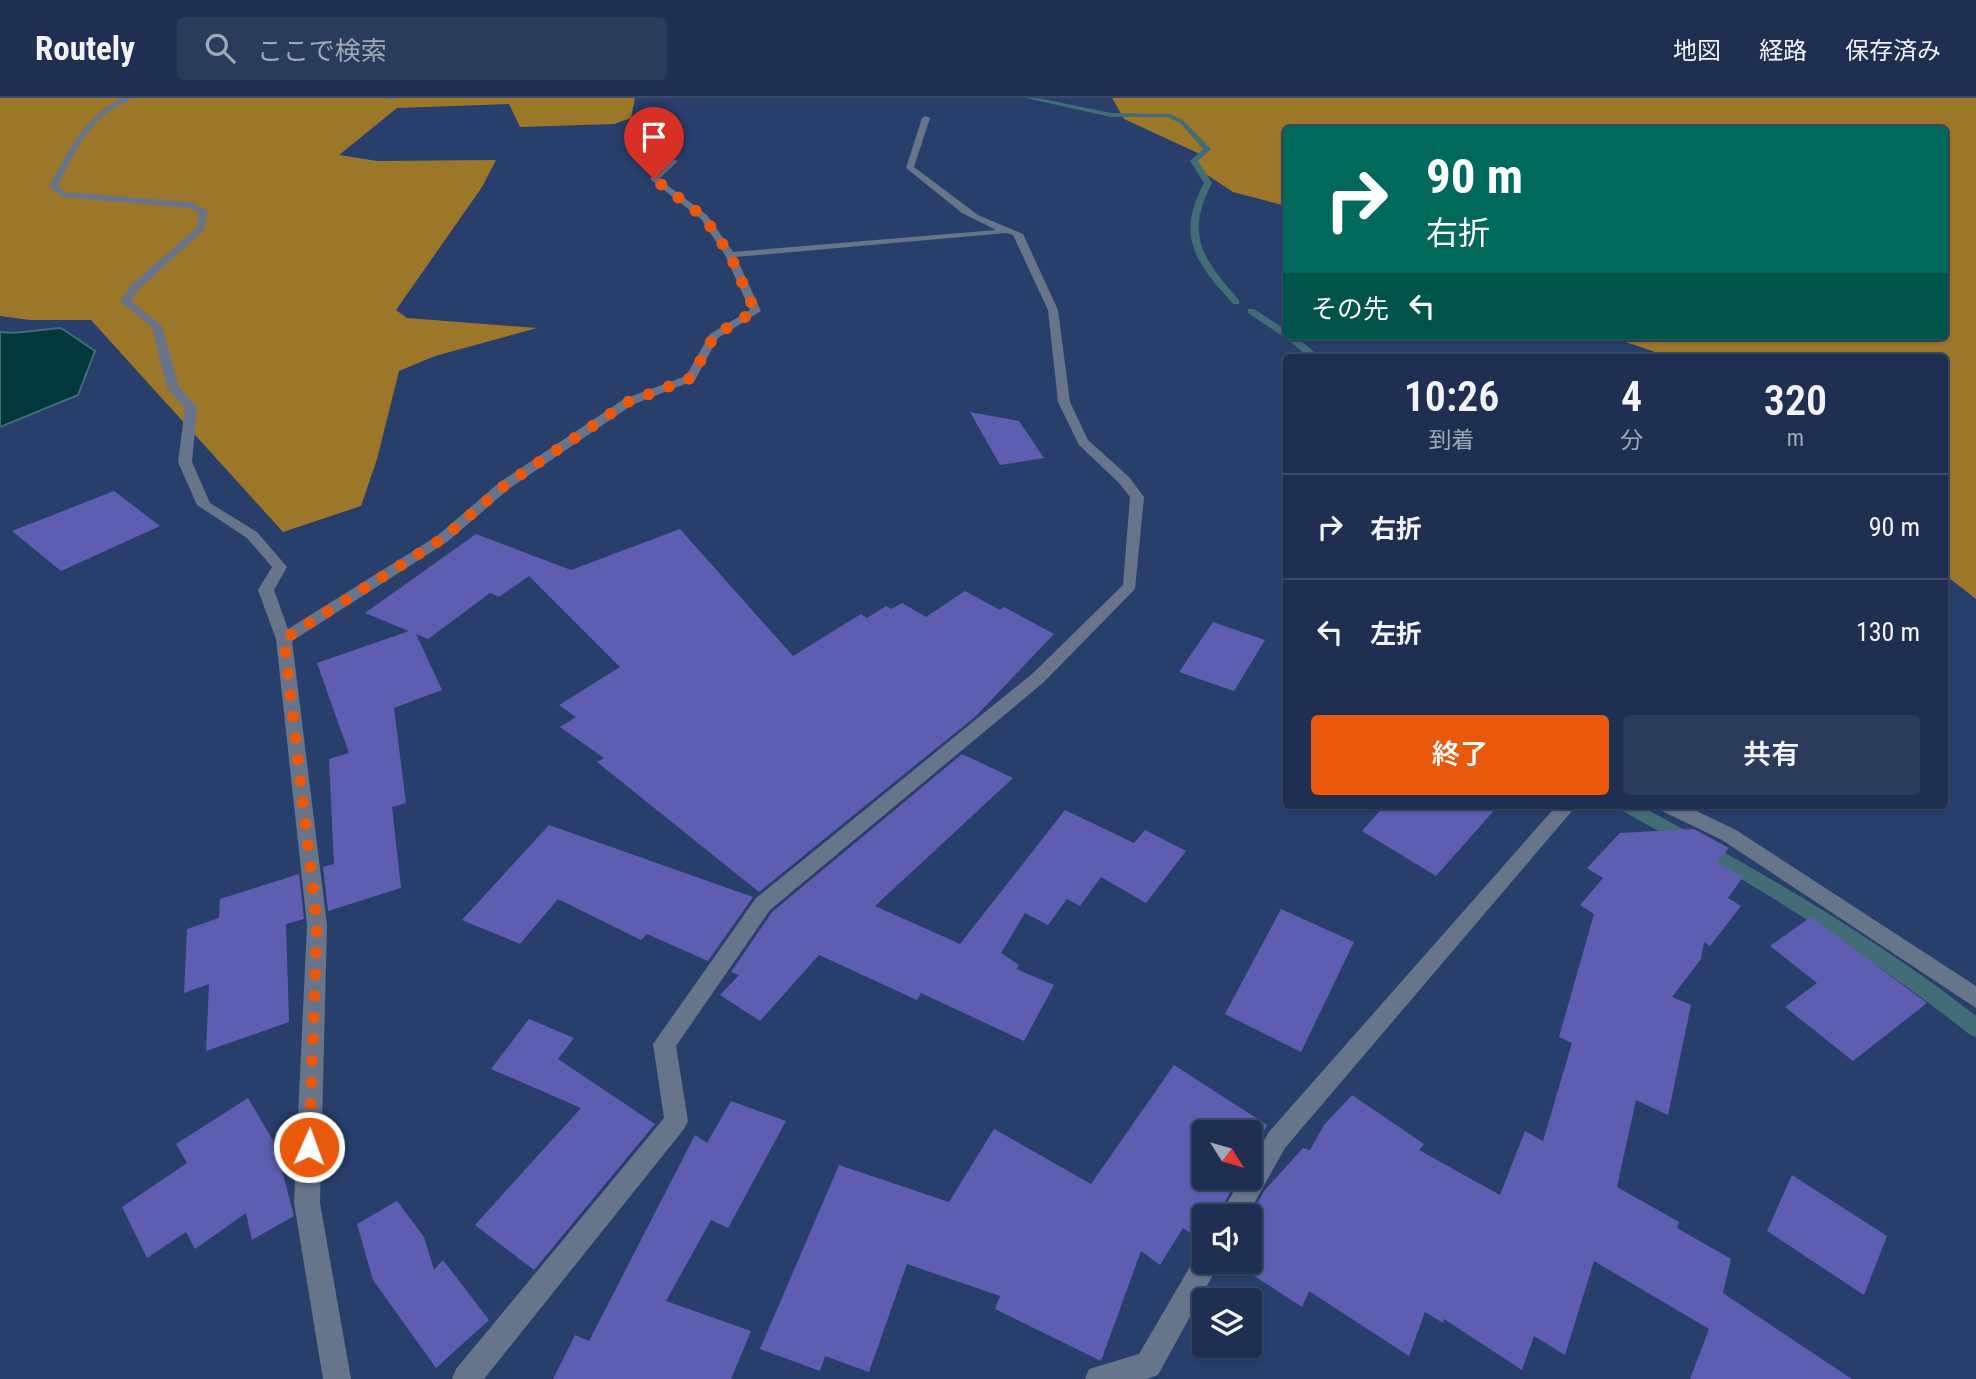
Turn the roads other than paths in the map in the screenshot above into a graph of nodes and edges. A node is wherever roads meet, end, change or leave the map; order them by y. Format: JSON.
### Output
{"nodes":[{"id":1,"x":128,"y":98,"type":"edge"},
{"id":2,"x":926,"y":118,"type":"dead end"},
{"id":3,"x":674,"y":161,"type":"dead end"},
{"id":4,"x":1014,"y":232,"type":"junction"},
{"id":5,"x":730,"y":255,"type":"junction"},
{"id":6,"x":284,"y":639,"type":"junction"},
{"id":7,"x":1565,"y":809,"type":"edge"},
{"id":8,"x":1675,"y":809,"type":"edge"},
{"id":9,"x":1976,"y":998,"type":"edge"},
{"id":10,"x":1240,"y":1204,"type":"edge"},
{"id":11,"x":1200,"y":1274,"type":"edge"},
{"id":12,"x":337,"y":1379,"type":"edge"},
{"id":13,"x":466,"y":1379,"type":"edge"},
{"id":14,"x":1099,"y":1379,"type":"edge"}],
"edges":[{"from":1,"to":6,"type":"street"},
{"from":2,"to":4,"type":"street"},
{"from":3,"to":5,"type":"street"},
{"from":4,"to":5,"type":"street"},
{"from":4,"to":13,"type":"street"},
{"from":5,"to":6,"type":"street"},
{"from":6,"to":12,"type":"street"},
{"from":7,"to":10,"type":"street"},
{"from":8,"to":9,"type":"street"},
{"from":11,"to":14,"type":"street"}]}
